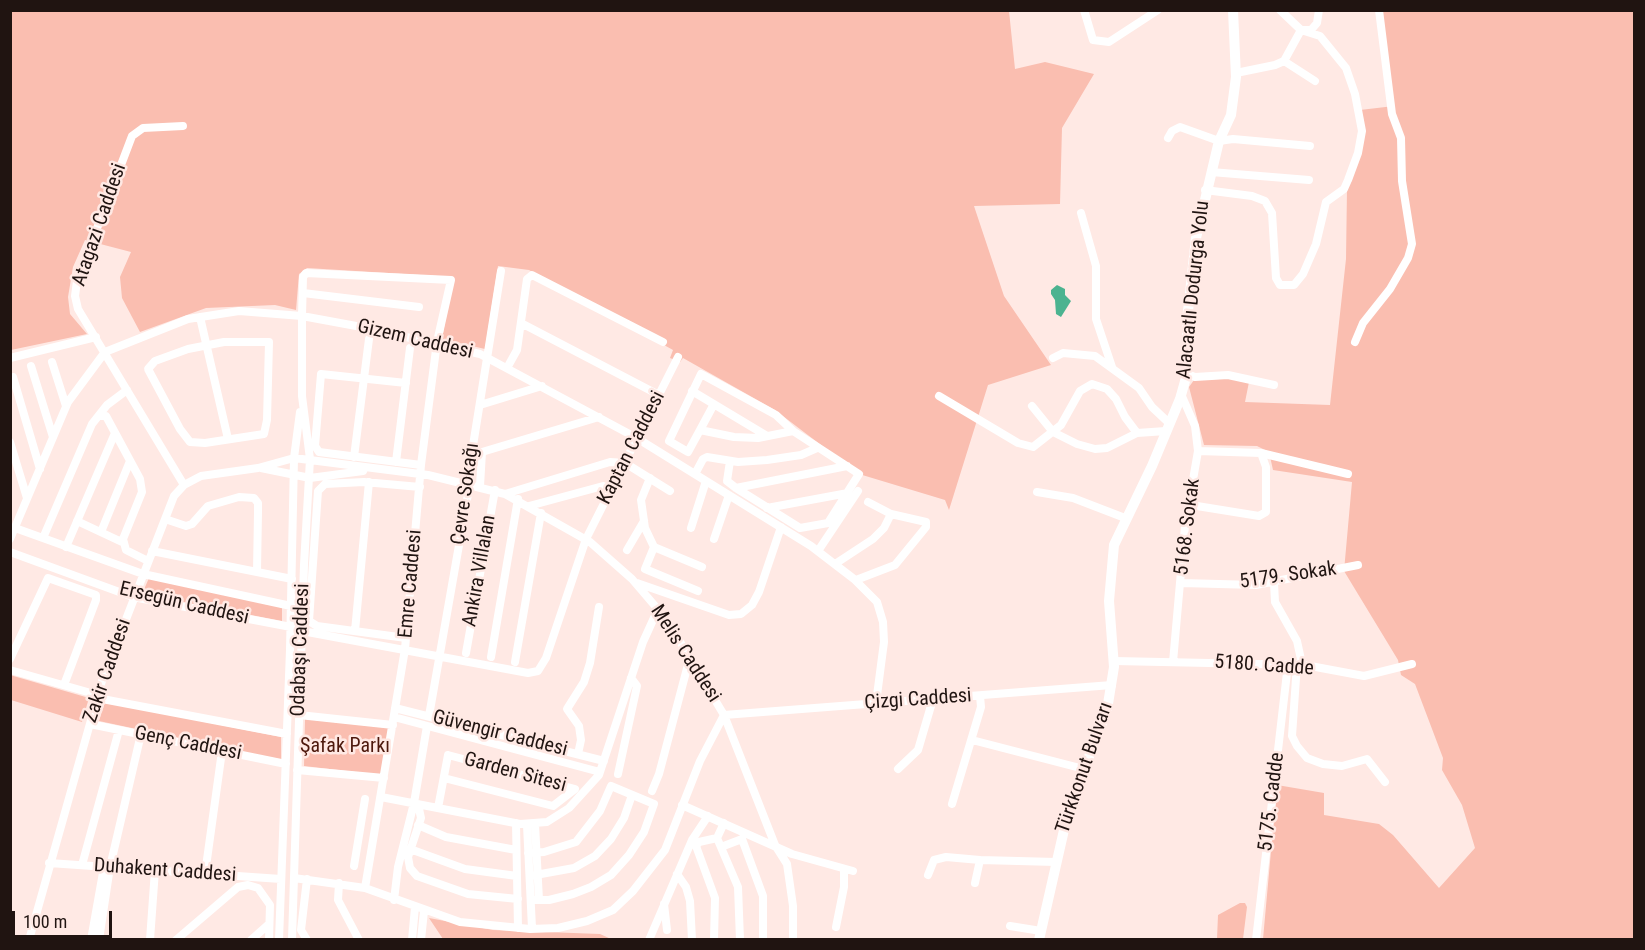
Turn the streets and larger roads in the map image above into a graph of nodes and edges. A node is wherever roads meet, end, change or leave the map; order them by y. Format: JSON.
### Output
{"nodes":[{"id":1,"x":1084,"y":10,"type":"edge"},
{"id":2,"x":1158,"y":10,"type":"edge"},
{"id":3,"x":1233,"y":10,"type":"edge"},
{"id":4,"x":1280,"y":10,"type":"edge"},
{"id":5,"x":1319,"y":10,"type":"edge"},
{"id":6,"x":1379,"y":10,"type":"edge"},
{"id":7,"x":1301,"y":30,"type":"junction"},
{"id":8,"x":1284,"y":61,"type":"junction"},
{"id":9,"x":1236,"y":73,"type":"junction"},
{"id":10,"x":1315,"y":81,"type":"dead end"},
{"id":11,"x":183,"y":126,"type":"dead end"},
{"id":12,"x":1168,"y":138,"type":"dead end"},
{"id":13,"x":1219,"y":141,"type":"junction"},
{"id":14,"x":1310,"y":146,"type":"dead end"},
{"id":15,"x":1211,"y":172,"type":"junction"},
{"id":16,"x":1309,"y":180,"type":"dead end"},
{"id":17,"x":1205,"y":190,"type":"junction"},
{"id":18,"x":1081,"y":213,"type":"dead end"},
{"id":19,"x":501,"y":271,"type":"dead end"},
{"id":20,"x":303,"y":293,"type":"junction"},
{"id":21,"x":419,"y":307,"type":"dead end"},
{"id":22,"x":302,"y":316,"type":"junction"},
{"id":23,"x":200,"y":317,"type":"junction"},
{"id":24,"x":520,"y":323,"type":"junction"},
{"id":25,"x":96,"y":337,"type":"junction"},
{"id":26,"x":369,"y":339,"type":"dead end"},
{"id":27,"x":437,"y":342,"type":"junction"},
{"id":28,"x":663,"y":342,"type":"dead end"},
{"id":29,"x":1355,"y":342,"type":"dead end"},
{"id":30,"x":206,"y":345,"type":"junction"},
{"id":31,"x":410,"y":348,"type":"dead end"},
{"id":32,"x":105,"y":352,"type":"junction"},
{"id":33,"x":678,"y":357,"type":"dead end"},
{"id":34,"x":10,"y":358,"type":"edge"},
{"id":35,"x":488,"y":358,"type":"junction"},
{"id":36,"x":1053,"y":358,"type":"dead end"},
{"id":37,"x":52,"y":362,"type":"dead end"},
{"id":38,"x":31,"y":366,"type":"dead end"},
{"id":39,"x":1112,"y":367,"type":"junction"},
{"id":40,"x":507,"y":368,"type":"junction"},
{"id":41,"x":1187,"y":374,"type":"junction"},
{"id":42,"x":13,"y":376,"type":"dead end"},
{"id":43,"x":364,"y":378,"type":"junction"},
{"id":44,"x":406,"y":383,"type":"junction"},
{"id":45,"x":1274,"y":385,"type":"dead end"},
{"id":46,"x":543,"y":386,"type":"junction"},
{"id":47,"x":127,"y":390,"type":"junction"},
{"id":48,"x":692,"y":391,"type":"junction"},
{"id":49,"x":1182,"y":394,"type":"junction"},
{"id":50,"x":659,"y":395,"type":"junction"},
{"id":51,"x":302,"y":396,"type":"junction"},
{"id":52,"x":939,"y":396,"type":"dead end"},
{"id":53,"x":714,"y":404,"type":"junction"},
{"id":54,"x":480,"y":405,"type":"junction"},
{"id":55,"x":66,"y":406,"type":"junction"},
{"id":56,"x":1032,"y":406,"type":"dead end"},
{"id":57,"x":99,"y":416,"type":"junction"},
{"id":58,"x":599,"y":417,"type":"junction"},
{"id":59,"x":1167,"y":427,"type":"junction"},
{"id":60,"x":700,"y":430,"type":"junction"},
{"id":61,"x":793,"y":431,"type":"junction"},
{"id":62,"x":1053,"y":432,"type":"junction"},
{"id":63,"x":115,"y":433,"type":"junction"},
{"id":64,"x":1137,"y":433,"type":"junction"},
{"id":65,"x":768,"y":436,"type":"junction"},
{"id":66,"x":54,"y":437,"type":"junction"},
{"id":67,"x":637,"y":438,"type":"junction"},
{"id":68,"x":228,"y":439,"type":"junction"},
{"id":69,"x":10,"y":442,"type":"edge"},
{"id":70,"x":818,"y":448,"type":"junction"},
{"id":71,"x":1198,"y":451,"type":"junction"},
{"id":72,"x":1261,"y":453,"type":"junction"},
{"id":73,"x":354,"y":457,"type":"junction"},
{"id":74,"x":294,"y":458,"type":"junction"},
{"id":75,"x":310,"y":459,"type":"junction"},
{"id":76,"x":130,"y":461,"type":"junction"},
{"id":77,"x":730,"y":461,"type":"junction"},
{"id":78,"x":396,"y":462,"type":"junction"},
{"id":79,"x":625,"y":463,"type":"junction"},
{"id":80,"x":846,"y":466,"type":"junction"},
{"id":81,"x":258,"y":468,"type":"junction"},
{"id":82,"x":40,"y":470,"type":"junction"},
{"id":83,"x":370,"y":470,"type":"junction"},
{"id":84,"x":421,"y":470,"type":"junction"},
{"id":85,"x":695,"y":474,"type":"junction"},
{"id":86,"x":1348,"y":474,"type":"dead end"},
{"id":87,"x":293,"y":477,"type":"junction"},
{"id":88,"x":310,"y":478,"type":"junction"},
{"id":89,"x":650,"y":478,"type":"junction"},
{"id":90,"x":706,"y":481,"type":"junction"},
{"id":91,"x":369,"y":482,"type":"junction"},
{"id":92,"x":467,"y":483,"type":"junction"},
{"id":93,"x":184,"y":485,"type":"junction"},
{"id":94,"x":480,"y":486,"type":"junction"},
{"id":95,"x":603,"y":486,"type":"dead end"},
{"id":96,"x":420,"y":487,"type":"junction"},
{"id":97,"x":495,"y":490,"type":"junction"},
{"id":98,"x":670,"y":491,"type":"dead end"},
{"id":99,"x":858,"y":491,"type":"dead end"},
{"id":100,"x":733,"y":492,"type":"junction"},
{"id":101,"x":848,"y":492,"type":"junction"},
{"id":102,"x":1037,"y":492,"type":"dead end"},
{"id":103,"x":293,"y":494,"type":"junction"},
{"id":104,"x":505,"y":494,"type":"junction"},
{"id":105,"x":309,"y":495,"type":"junction"},
{"id":106,"x":27,"y":499,"type":"junction"},
{"id":107,"x":518,"y":499,"type":"junction"},
{"id":108,"x":1190,"y":501,"type":"junction"},
{"id":109,"x":868,"y":502,"type":"dead end"},
{"id":110,"x":529,"y":506,"type":"junction"},
{"id":111,"x":767,"y":508,"type":"junction"},
{"id":112,"x":540,"y":513,"type":"junction"},
{"id":113,"x":891,"y":514,"type":"junction"},
{"id":114,"x":1125,"y":518,"type":"junction"},
{"id":115,"x":165,"y":519,"type":"junction"},
{"id":116,"x":644,"y":520,"type":"junction"},
{"id":117,"x":77,"y":521,"type":"junction"},
{"id":118,"x":781,"y":527,"type":"junction"},
{"id":119,"x":15,"y":528,"type":"junction"},
{"id":120,"x":691,"y":528,"type":"dead end"},
{"id":121,"x":100,"y":532,"type":"junction"},
{"id":122,"x":43,"y":538,"type":"junction"},
{"id":123,"x":10,"y":539,"type":"edge"},
{"id":124,"x":586,"y":539,"type":"junction"},
{"id":125,"x":714,"y":539,"type":"dead end"},
{"id":126,"x":124,"y":543,"type":"junction"},
{"id":127,"x":66,"y":547,"type":"junction"},
{"id":128,"x":654,"y":547,"type":"junction"},
{"id":129,"x":627,"y":550,"type":"dead end"},
{"id":130,"x":152,"y":551,"type":"junction"},
{"id":131,"x":818,"y":551,"type":"junction"},
{"id":132,"x":10,"y":552,"type":"edge"},
{"id":133,"x":148,"y":561,"type":"junction"},
{"id":134,"x":836,"y":564,"type":"junction"},
{"id":135,"x":1358,"y":565,"type":"dead end"},
{"id":136,"x":702,"y":567,"type":"dead end"},
{"id":137,"x":257,"y":572,"type":"junction"},
{"id":138,"x":143,"y":574,"type":"junction"},
{"id":139,"x":292,"y":579,"type":"junction"},
{"id":140,"x":856,"y":580,"type":"junction"},
{"id":141,"x":635,"y":582,"type":"junction"},
{"id":142,"x":1182,"y":583,"type":"junction"},
{"id":143,"x":1274,"y":583,"type":"junction"},
{"id":144,"x":698,"y":591,"type":"dead end"},
{"id":145,"x":134,"y":597,"type":"junction"},
{"id":146,"x":291,"y":606,"type":"junction"},
{"id":147,"x":599,"y":607,"type":"dead end"},
{"id":148,"x":658,"y":609,"type":"junction"},
{"id":149,"x":291,"y":627,"type":"junction"},
{"id":150,"x":302,"y":631,"type":"junction"},
{"id":151,"x":356,"y":631,"type":"junction"},
{"id":152,"x":406,"y":638,"type":"junction"},
{"id":153,"x":405,"y":649,"type":"junction"},
{"id":154,"x":466,"y":653,"type":"dead end"},
{"id":155,"x":441,"y":656,"type":"junction"},
{"id":156,"x":491,"y":657,"type":"dead end"},
{"id":157,"x":690,"y":657,"type":"junction"},
{"id":158,"x":10,"y":659,"type":"edge"},
{"id":159,"x":515,"y":662,"type":"dead end"},
{"id":160,"x":1114,"y":662,"type":"junction"},
{"id":161,"x":1173,"y":662,"type":"junction"},
{"id":162,"x":1296,"y":664,"type":"junction"},
{"id":163,"x":1412,"y":664,"type":"dead end"},
{"id":164,"x":10,"y":670,"type":"edge"},
{"id":165,"x":632,"y":678,"type":"junction"},
{"id":166,"x":63,"y":685,"type":"junction"},
{"id":167,"x":1112,"y":685,"type":"junction"},
{"id":168,"x":980,"y":696,"type":"junction"},
{"id":169,"x":97,"y":697,"type":"junction"},
{"id":170,"x":933,"y":699,"type":"junction"},
{"id":171,"x":876,"y":703,"type":"junction"},
{"id":172,"x":299,"y":715,"type":"junction"},
{"id":173,"x":724,"y":715,"type":"junction"},
{"id":174,"x":429,"y":716,"type":"junction"},
{"id":175,"x":394,"y":717,"type":"junction"},
{"id":176,"x":90,"y":724,"type":"junction"},
{"id":177,"x":427,"y":726,"type":"junction"},
{"id":178,"x":119,"y":730,"type":"junction"},
{"id":179,"x":141,"y":734,"type":"junction"},
{"id":180,"x":287,"y":734,"type":"junction"},
{"id":181,"x":972,"y":740,"type":"junction"},
{"id":182,"x":222,"y":751,"type":"junction"},
{"id":183,"x":578,"y":754,"type":"junction"},
{"id":184,"x":604,"y":761,"type":"junction"},
{"id":185,"x":286,"y":764,"type":"junction"},
{"id":186,"x":1084,"y":769,"type":"junction"},
{"id":187,"x":297,"y":770,"type":"junction"},
{"id":188,"x":898,"y":770,"type":"dead end"},
{"id":189,"x":600,"y":772,"type":"junction"},
{"id":190,"x":618,"y":774,"type":"dead end"},
{"id":191,"x":384,"y":778,"type":"junction"},
{"id":192,"x":444,"y":778,"type":"junction"},
{"id":193,"x":1385,"y":782,"type":"dead end"},
{"id":194,"x":652,"y":791,"type":"dead end"},
{"id":195,"x":632,"y":795,"type":"junction"},
{"id":196,"x":381,"y":797,"type":"junction"},
{"id":197,"x":365,"y":799,"type":"dead end"},
{"id":198,"x":416,"y":804,"type":"junction"},
{"id":199,"x":952,"y":804,"type":"dead end"},
{"id":200,"x":682,"y":805,"type":"junction"},
{"id":201,"x":438,"y":808,"type":"junction"},
{"id":202,"x":708,"y":816,"type":"junction"},
{"id":203,"x":516,"y":823,"type":"junction"},
{"id":204,"x":531,"y":824,"type":"junction"},
{"id":205,"x":418,"y":825,"type":"junction"},
{"id":206,"x":720,"y":831,"type":"junction"},
{"id":207,"x":359,"y":836,"type":"junction"},
{"id":208,"x":373,"y":840,"type":"junction"},
{"id":209,"x":775,"y":845,"type":"junction"},
{"id":210,"x":721,"y":847,"type":"junction"},
{"id":211,"x":410,"y":849,"type":"junction"},
{"id":212,"x":516,"y":850,"type":"junction"},
{"id":213,"x":533,"y":852,"type":"junction"},
{"id":214,"x":980,"y":860,"type":"junction"},
{"id":215,"x":1056,"y":862,"type":"junction"},
{"id":216,"x":49,"y":863,"type":"junction"},
{"id":217,"x":82,"y":865,"type":"junction"},
{"id":218,"x":354,"y":866,"type":"dead end"},
{"id":219,"x":107,"y":867,"type":"junction"},
{"id":220,"x":844,"y":869,"type":"junction"},
{"id":221,"x":156,"y":870,"type":"junction"},
{"id":222,"x":853,"y":871,"type":"dead end"},
{"id":223,"x":206,"y":874,"type":"junction"},
{"id":224,"x":677,"y":874,"type":"junction"},
{"id":225,"x":927,"y":875,"type":"dead end"},
{"id":226,"x":517,"y":876,"type":"junction"},
{"id":227,"x":533,"y":876,"type":"junction"},
{"id":228,"x":294,"y":878,"type":"junction"},
{"id":229,"x":282,"y":879,"type":"junction"},
{"id":230,"x":307,"y":879,"type":"junction"},
{"id":231,"x":339,"y":883,"type":"junction"},
{"id":232,"x":975,"y":883,"type":"dead end"},
{"id":233,"x":365,"y":888,"type":"junction"},
{"id":234,"x":518,"y":899,"type":"junction"},
{"id":235,"x":394,"y":900,"type":"junction"},
{"id":236,"x":535,"y":900,"type":"junction"},
{"id":237,"x":664,"y":904,"type":"junction"},
{"id":238,"x":415,"y":908,"type":"junction"},
{"id":239,"x":424,"y":911,"type":"junction"},
{"id":240,"x":269,"y":924,"type":"junction"},
{"id":241,"x":1010,"y":926,"type":"dead end"},
{"id":242,"x":836,"y":927,"type":"dead end"},
{"id":243,"x":518,"y":928,"type":"junction"},
{"id":244,"x":532,"y":928,"type":"junction"},
{"id":245,"x":667,"y":930,"type":"dead end"},
{"id":246,"x":1040,"y":935,"type":"edge"},
{"id":247,"x":29,"y":939,"type":"edge"},
{"id":248,"x":91,"y":939,"type":"edge"},
{"id":249,"x":99,"y":939,"type":"edge"},
{"id":250,"x":150,"y":939,"type":"edge"},
{"id":251,"x":176,"y":939,"type":"edge"},
{"id":252,"x":251,"y":939,"type":"edge"},
{"id":253,"x":269,"y":939,"type":"edge"},
{"id":254,"x":279,"y":939,"type":"edge"},
{"id":255,"x":292,"y":939,"type":"edge"},
{"id":256,"x":307,"y":939,"type":"edge"},
{"id":257,"x":359,"y":939,"type":"edge"},
{"id":258,"x":412,"y":939,"type":"edge"},
{"id":259,"x":421,"y":939,"type":"edge"},
{"id":260,"x":649,"y":939,"type":"edge"},
{"id":261,"x":692,"y":939,"type":"edge"},
{"id":262,"x":714,"y":939,"type":"edge"},
{"id":263,"x":740,"y":939,"type":"edge"},
{"id":264,"x":764,"y":939,"type":"edge"},
{"id":265,"x":793,"y":939,"type":"edge"},
{"id":266,"x":1256,"y":939,"type":"edge"}],
"edges":[{"from":1,"to":2,"type":"street"},
{"from":3,"to":9,"type":"street","name":"Alacaatlı Dodurga Yolu"},
{"from":4,"to":7,"type":"street"},
{"from":5,"to":7,"type":"street"},
{"from":6,"to":29,"type":"street"},
{"from":7,"to":8,"type":"street"},
{"from":7,"to":17,"type":"street"},
{"from":8,"to":9,"type":"street"},
{"from":8,"to":10,"type":"street"},
{"from":9,"to":13,"type":"street","name":"Alacaatlı Dodurga Yolu"},
{"from":11,"to":25,"type":"street","name":"Atagazi Caddesi"},
{"from":12,"to":13,"type":"street"},
{"from":13,"to":14,"type":"street"},
{"from":13,"to":15,"type":"street","name":"Alacaatlı Dodurga Yolu"},
{"from":15,"to":16,"type":"street"},
{"from":15,"to":17,"type":"street","name":"Alacaatlı Dodurga Yolu"},
{"from":17,"to":41,"type":"street","name":"Alacaatlı Dodurga Yolu"},
{"from":18,"to":39,"type":"street"},
{"from":19,"to":35,"type":"street","name":"Çevre Sokağı"},
{"from":20,"to":21,"type":"street"},
{"from":20,"to":22,"type":"street","name":"Odabaşı Caddesi"},
{"from":20,"to":27,"type":"street","name":"Emre Caddesi"},
{"from":22,"to":23,"type":"street","name":"Gizem Caddesi"},
{"from":22,"to":27,"type":"street","name":"Gizem Caddesi"},
{"from":22,"to":51,"type":"street","name":"Odabaşı Caddesi"},
{"from":23,"to":30,"type":"street"},
{"from":23,"to":32,"type":"street","name":"Gizem Caddesi"},
{"from":24,"to":28,"type":"street"},
{"from":24,"to":40,"type":"street"},
{"from":24,"to":50,"type":"street"},
{"from":25,"to":32,"type":"street","name":"Atagazi Caddesi"},
{"from":25,"to":34,"type":"street"},
{"from":26,"to":43,"type":"street"},
{"from":27,"to":35,"type":"street","name":"Gizem Caddesi"},
{"from":27,"to":84,"type":"street","name":"Emre Caddesi"},
{"from":30,"to":68,"type":"street"},
{"from":30,"to":68,"type":"street"},
{"from":30,"to":68,"type":"street"},
{"from":31,"to":44,"type":"street"},
{"from":32,"to":47,"type":"street","name":"Atagazi Caddesi"},
{"from":32,"to":55,"type":"street","name":"Gizem Caddesi"},
{"from":33,"to":50,"type":"street","name":"Kaptan Caddesi"},
{"from":35,"to":40,"type":"street","name":"Gizem Caddesi"},
{"from":35,"to":54,"type":"street","name":"Çevre Sokağı"},
{"from":36,"to":39,"type":"street"},
{"from":37,"to":55,"type":"street"},
{"from":38,"to":66,"type":"street"},
{"from":39,"to":59,"type":"street"},
{"from":40,"to":46,"type":"street","name":"Gizem Caddesi"},
{"from":41,"to":45,"type":"street"},
{"from":41,"to":49,"type":"street","name":"Alacaatlı Dodurga Yolu"},
{"from":42,"to":82,"type":"street"},
{"from":43,"to":44,"type":"street"},
{"from":43,"to":73,"type":"street"},
{"from":43,"to":73,"type":"street"},
{"from":44,"to":78,"type":"street"},
{"from":46,"to":54,"type":"street"},
{"from":46,"to":58,"type":"street","name":"Gizem Caddesi"},
{"from":47,"to":57,"type":"street"},
{"from":47,"to":93,"type":"street","name":"Atagazi Caddesi"},
{"from":48,"to":53,"type":"street"},
{"from":48,"to":60,"type":"street"},
{"from":48,"to":61,"type":"street"},
{"from":49,"to":59,"type":"street","name":"Türkkonut Bulvarı"},
{"from":49,"to":71,"type":"street","name":"5168. Sokak"},
{"from":50,"to":67,"type":"street","name":"Kaptan Caddesi"},
{"from":51,"to":74,"type":"street","name":"Odabaşı Caddesi"},
{"from":51,"to":75,"type":"street","name":"Odabaşı Caddesi"},
{"from":52,"to":62,"type":"street"},
{"from":53,"to":60,"type":"street"},
{"from":53,"to":65,"type":"street"},
{"from":54,"to":92,"type":"street","name":"Çevre Sokağı"},
{"from":55,"to":66,"type":"street","name":"Gizem Caddesi"},
{"from":56,"to":62,"type":"street"},
{"from":57,"to":63,"type":"street"},
{"from":57,"to":122,"type":"street"},
{"from":58,"to":67,"type":"street","name":"Gizem Caddesi"},
{"from":58,"to":94,"type":"street"},
{"from":59,"to":64,"type":"street"},
{"from":59,"to":114,"type":"street","name":"Türkkonut Bulvarı"},
{"from":60,"to":65,"type":"street"},
{"from":61,"to":65,"type":"street"},
{"from":61,"to":70,"type":"street"},
{"from":62,"to":64,"type":"street"},
{"from":62,"to":64,"type":"street"},
{"from":63,"to":76,"type":"street"},
{"from":63,"to":117,"type":"street"},
{"from":66,"to":82,"type":"street","name":"Gizem Caddesi"},
{"from":67,"to":79,"type":"street","name":"Kaptan Caddesi"},
{"from":67,"to":85,"type":"street","name":"Gizem Caddesi"},
{"from":69,"to":106,"type":"street"},
{"from":70,"to":77,"type":"street"},
{"from":70,"to":80,"type":"street"},
{"from":71,"to":72,"type":"street"},
{"from":71,"to":108,"type":"street","name":"5168. Sokak"},
{"from":72,"to":86,"type":"street"},
{"from":72,"to":108,"type":"street"},
{"from":73,"to":78,"type":"street"},
{"from":74,"to":75,"type":"street","name":"Melis Caddesi"},
{"from":74,"to":81,"type":"street","name":"Melis Caddesi"},
{"from":74,"to":87,"type":"street","name":"Odabaşı Caddesi"},
{"from":75,"to":83,"type":"street","name":"Melis Caddesi"},
{"from":75,"to":88,"type":"street","name":"Odabaşı Caddesi"},
{"from":76,"to":121,"type":"street"},
{"from":76,"to":126,"type":"street"},
{"from":77,"to":85,"type":"street"},
{"from":77,"to":100,"type":"street"},
{"from":78,"to":84,"type":"street"},
{"from":79,"to":89,"type":"street"},
{"from":79,"to":104,"type":"street"},
{"from":79,"to":124,"type":"street","name":"Kaptan Caddesi"},
{"from":80,"to":100,"type":"street"},
{"from":80,"to":101,"type":"street"},
{"from":81,"to":87,"type":"street","name":"Melis Caddesi"},
{"from":81,"to":93,"type":"street"},
{"from":82,"to":106,"type":"street","name":"Gizem Caddesi"},
{"from":83,"to":84,"type":"street","name":"Melis Caddesi"},
{"from":83,"to":88,"type":"street","name":"Melis Caddesi"},
{"from":84,"to":92,"type":"street","name":"Melis Caddesi"},
{"from":84,"to":96,"type":"street","name":"Emre Caddesi"},
{"from":85,"to":90,"type":"street","name":"Gizem Caddesi"},
{"from":87,"to":88,"type":"street","name":"Melis Caddesi"},
{"from":87,"to":103,"type":"street","name":"Odabaşı Caddesi"},
{"from":88,"to":105,"type":"street","name":"Odabaşı Caddesi"},
{"from":89,"to":98,"type":"street"},
{"from":89,"to":116,"type":"street"},
{"from":90,"to":100,"type":"street","name":"Gizem Caddesi"},
{"from":90,"to":120,"type":"street"},
{"from":91,"to":96,"type":"street"},
{"from":91,"to":151,"type":"street"},
{"from":91,"to":151,"type":"street"},
{"from":92,"to":94,"type":"street","name":"Melis Caddesi"},
{"from":92,"to":155,"type":"street","name":"Çevre Sokağı"},
{"from":93,"to":115,"type":"street","name":"Zakir Caddesi"},
{"from":94,"to":97,"type":"street","name":"Melis Caddesi"},
{"from":95,"to":110,"type":"street"},
{"from":96,"to":152,"type":"street","name":"Emre Caddesi"},
{"from":97,"to":104,"type":"street","name":"Melis Caddesi"},
{"from":97,"to":154,"type":"street","name":"Ankira Villalan"},
{"from":99,"to":131,"type":"street"},
{"from":100,"to":111,"type":"street"},
{"from":100,"to":118,"type":"street","name":"Gizem Caddesi"},
{"from":100,"to":125,"type":"street"},
{"from":101,"to":111,"type":"street"},
{"from":101,"to":111,"type":"street"},
{"from":102,"to":114,"type":"street"},
{"from":103,"to":105,"type":"street"},
{"from":103,"to":139,"type":"street","name":"Odabaşı Caddesi"},
{"from":104,"to":107,"type":"street","name":"Melis Caddesi"},
{"from":105,"to":150,"type":"street","name":"Odabaşı Caddesi"},
{"from":106,"to":119,"type":"street","name":"Gizem Caddesi"},
{"from":107,"to":110,"type":"street","name":"Melis Caddesi"},
{"from":107,"to":156,"type":"street","name":"Ankira Villalan"},
{"from":108,"to":142,"type":"street","name":"5168. Sokak"},
{"from":109,"to":113,"type":"street"},
{"from":110,"to":112,"type":"street","name":"Melis Caddesi"},
{"from":112,"to":124,"type":"street","name":"Melis Caddesi"},
{"from":112,"to":159,"type":"street"},
{"from":113,"to":134,"type":"street"},
{"from":113,"to":140,"type":"street"},
{"from":114,"to":160,"type":"street","name":"Türkkonut Bulvarı"},
{"from":115,"to":130,"type":"street","name":"Zakir Caddesi"},
{"from":115,"to":137,"type":"street"},
{"from":116,"to":128,"type":"street"},
{"from":116,"to":129,"type":"street"},
{"from":117,"to":121,"type":"street"},
{"from":117,"to":127,"type":"street"},
{"from":118,"to":131,"type":"street","name":"Gizem Caddesi"},
{"from":118,"to":141,"type":"street"},
{"from":119,"to":122,"type":"street","name":"Ersegün Caddesi"},
{"from":119,"to":123,"type":"street","name":"Gizem Caddesi"},
{"from":121,"to":126,"type":"street"},
{"from":122,"to":127,"type":"street","name":"Ersegün Caddesi"},
{"from":124,"to":141,"type":"street","name":"Melis Caddesi"},
{"from":124,"to":155,"type":"street","name":"Kaptan Caddesi"},
{"from":126,"to":133,"type":"street"},
{"from":127,"to":138,"type":"street","name":"Ersegün Caddesi"},
{"from":128,"to":136,"type":"street"},
{"from":128,"to":144,"type":"street"},
{"from":130,"to":133,"type":"street","name":"Zakir Caddesi"},
{"from":130,"to":137,"type":"street"},
{"from":131,"to":134,"type":"street","name":"Gizem Caddesi"},
{"from":132,"to":145,"type":"street","name":"Ersegün Caddesi"},
{"from":133,"to":138,"type":"street","name":"Zakir Caddesi"},
{"from":134,"to":140,"type":"street","name":"Gizem Caddesi"},
{"from":135,"to":143,"type":"street","name":"5179. Sokak"},
{"from":137,"to":139,"type":"street"},
{"from":138,"to":145,"type":"street","name":"Zakir Caddesi"},
{"from":138,"to":146,"type":"street","name":"Ersegün Caddesi"},
{"from":139,"to":146,"type":"street","name":"Odabaşı Caddesi"},
{"from":140,"to":171,"type":"street","name":"Gizem Caddesi"},
{"from":141,"to":148,"type":"street","name":"Melis Caddesi"},
{"from":142,"to":143,"type":"street","name":"5179. Sokak"},
{"from":142,"to":161,"type":"street","name":"5168. Sokak"},
{"from":143,"to":162,"type":"street"},
{"from":145,"to":149,"type":"street","name":"Ersegün Caddesi"},
{"from":145,"to":169,"type":"street","name":"Zakir Caddesi"},
{"from":146,"to":149,"type":"street","name":"Odabaşı Caddesi"},
{"from":147,"to":183,"type":"street"},
{"from":148,"to":157,"type":"street","name":"Melis Caddesi"},
{"from":148,"to":165,"type":"street"},
{"from":149,"to":180,"type":"street","name":"Odabaşı Caddesi"},
{"from":150,"to":153,"type":"street"},
{"from":150,"to":172,"type":"street","name":"Odabaşı Caddesi"},
{"from":151,"to":152,"type":"street"},
{"from":152,"to":153,"type":"street","name":"Emre Caddesi"},
{"from":153,"to":155,"type":"street"},
{"from":153,"to":175,"type":"street","name":"Emre Caddesi"},
{"from":155,"to":174,"type":"street","name":"Çevre Sokağı"},
{"from":157,"to":173,"type":"street","name":"Melis Caddesi"},
{"from":157,"to":194,"type":"street"},
{"from":158,"to":166,"type":"street"},
{"from":160,"to":161,"type":"street","name":"5180. Cadde"},
{"from":160,"to":167,"type":"street","name":"Türkkonut Bulvarı"},
{"from":161,"to":162,"type":"street","name":"5180. Cadde"},
{"from":162,"to":163,"type":"street","name":"5180. Cadde"},
{"from":162,"to":193,"type":"street"},
{"from":162,"to":266,"type":"street","name":"5175. Cadde"},
{"from":164,"to":166,"type":"street","name":"Genç Caddesi"},
{"from":165,"to":184,"type":"street"},
{"from":165,"to":190,"type":"street"},
{"from":166,"to":169,"type":"street","name":"Genç Caddesi"},
{"from":167,"to":168,"type":"street","name":"Çizgi Caddesi"},
{"from":167,"to":186,"type":"street","name":"Türkkonut Bulvarı"},
{"from":168,"to":170,"type":"street","name":"Çizgi Caddesi"},
{"from":168,"to":181,"type":"street"},
{"from":169,"to":176,"type":"street","name":"Zakir Caddesi"},
{"from":169,"to":180,"type":"street","name":"Genç Caddesi"},
{"from":170,"to":171,"type":"street","name":"Çizgi Caddesi"},
{"from":170,"to":188,"type":"street"},
{"from":171,"to":173,"type":"street","name":"Çizgi Caddesi"},
{"from":172,"to":175,"type":"street"},
{"from":172,"to":187,"type":"street","name":"Odabaşı Caddesi"},
{"from":173,"to":200,"type":"street"},
{"from":173,"to":209,"type":"street","name":"Melis Caddesi"},
{"from":174,"to":175,"type":"street","name":"Güvengir Caddesi"},
{"from":174,"to":183,"type":"street","name":"Güvengir Caddesi"},
{"from":175,"to":177,"type":"street","name":"Güvengir Caddesi"},
{"from":175,"to":191,"type":"street","name":"Emre Caddesi"},
{"from":176,"to":178,"type":"street","name":"Genç Caddesi"},
{"from":176,"to":216,"type":"street","name":"Zakir Caddesi"},
{"from":177,"to":189,"type":"street","name":"Güvengir Caddesi"},
{"from":177,"to":198,"type":"street"},
{"from":178,"to":179,"type":"street","name":"Genç Caddesi"},
{"from":178,"to":217,"type":"street"},
{"from":179,"to":182,"type":"street","name":"Genç Caddesi"},
{"from":179,"to":219,"type":"street"},
{"from":180,"to":185,"type":"street","name":"Odabaşı Caddesi"},
{"from":181,"to":186,"type":"street"},
{"from":181,"to":199,"type":"street"},
{"from":182,"to":185,"type":"street","name":"Genç Caddesi"},
{"from":182,"to":223,"type":"street"},
{"from":183,"to":184,"type":"street","name":"Güvengir Caddesi"},
{"from":184,"to":189,"type":"street"},
{"from":185,"to":229,"type":"street","name":"Odabaşı Caddesi"},
{"from":186,"to":215,"type":"street","name":"Türkkonut Bulvarı"},
{"from":187,"to":191,"type":"street"},
{"from":187,"to":228,"type":"street","name":"Odabaşı Caddesi"},
{"from":189,"to":204,"type":"street"},
{"from":191,"to":196,"type":"street","name":"Emre Caddesi"},
{"from":192,"to":192,"type":"street","name":"Garden Sitesi"},
{"from":192,"to":201,"type":"street","name":"Garden Sitesi"},
{"from":195,"to":213,"type":"street"},
{"from":195,"to":227,"type":"street"},
{"from":195,"to":236,"type":"street"},
{"from":196,"to":198,"type":"street"},
{"from":196,"to":208,"type":"street","name":"Emre Caddesi"},
{"from":197,"to":207,"type":"street"},
{"from":198,"to":201,"type":"street"},
{"from":198,"to":205,"type":"street"},
{"from":198,"to":235,"type":"street"},
{"from":200,"to":202,"type":"street"},
{"from":200,"to":244,"type":"street"},
{"from":201,"to":203,"type":"street"},
{"from":202,"to":206,"type":"street"},
{"from":202,"to":224,"type":"street"},
{"from":203,"to":204,"type":"street"},
{"from":203,"to":212,"type":"street"},
{"from":204,"to":213,"type":"street"},
{"from":205,"to":211,"type":"street"},
{"from":205,"to":212,"type":"street"},
{"from":206,"to":209,"type":"street"},
{"from":206,"to":210,"type":"street"},
{"from":206,"to":262,"type":"street"},
{"from":207,"to":208,"type":"street"},
{"from":207,"to":218,"type":"street"},
{"from":208,"to":233,"type":"street","name":"Emre Caddesi"},
{"from":209,"to":220,"type":"street"},
{"from":209,"to":265,"type":"street","name":"Melis Caddesi"},
{"from":210,"to":263,"type":"street"},
{"from":210,"to":264,"type":"street"},
{"from":211,"to":226,"type":"street"},
{"from":211,"to":234,"type":"street"},
{"from":212,"to":226,"type":"street"},
{"from":213,"to":227,"type":"street"},
{"from":214,"to":215,"type":"street"},
{"from":214,"to":225,"type":"street"},
{"from":214,"to":232,"type":"street"},
{"from":215,"to":246,"type":"street","name":"Türkkonut Bulvarı"},
{"from":216,"to":217,"type":"street","name":"Duhakent Caddesi"},
{"from":216,"to":247,"type":"street","name":"Zakir Caddesi"},
{"from":217,"to":219,"type":"street","name":"Duhakent Caddesi"},
{"from":219,"to":221,"type":"street","name":"Duhakent Caddesi"},
{"from":219,"to":248,"type":"street"},
{"from":219,"to":249,"type":"street"},
{"from":220,"to":222,"type":"street"},
{"from":220,"to":242,"type":"street"},
{"from":221,"to":223,"type":"street","name":"Duhakent Caddesi"},
{"from":221,"to":250,"type":"street"},
{"from":223,"to":229,"type":"street","name":"Duhakent Caddesi"},
{"from":224,"to":237,"type":"street"},
{"from":224,"to":261,"type":"street"},
{"from":226,"to":234,"type":"street"},
{"from":227,"to":236,"type":"street"},
{"from":228,"to":230,"type":"street"},
{"from":228,"to":255,"type":"street","name":"Odabaşı Caddesi"},
{"from":229,"to":254,"type":"street","name":"Odabaşı Caddesi"},
{"from":230,"to":231,"type":"street"},
{"from":230,"to":256,"type":"street"},
{"from":231,"to":233,"type":"street"},
{"from":231,"to":257,"type":"street"},
{"from":233,"to":235,"type":"street"},
{"from":234,"to":243,"type":"street"},
{"from":235,"to":238,"type":"street"},
{"from":236,"to":244,"type":"street"},
{"from":237,"to":245,"type":"street"},
{"from":237,"to":260,"type":"street"},
{"from":238,"to":239,"type":"street"},
{"from":238,"to":258,"type":"street"},
{"from":239,"to":243,"type":"street"},
{"from":239,"to":259,"type":"street"},
{"from":240,"to":251,"type":"street"},
{"from":240,"to":252,"type":"street"},
{"from":240,"to":253,"type":"street"},
{"from":241,"to":246,"type":"street"},
{"from":243,"to":244,"type":"street"}]}
